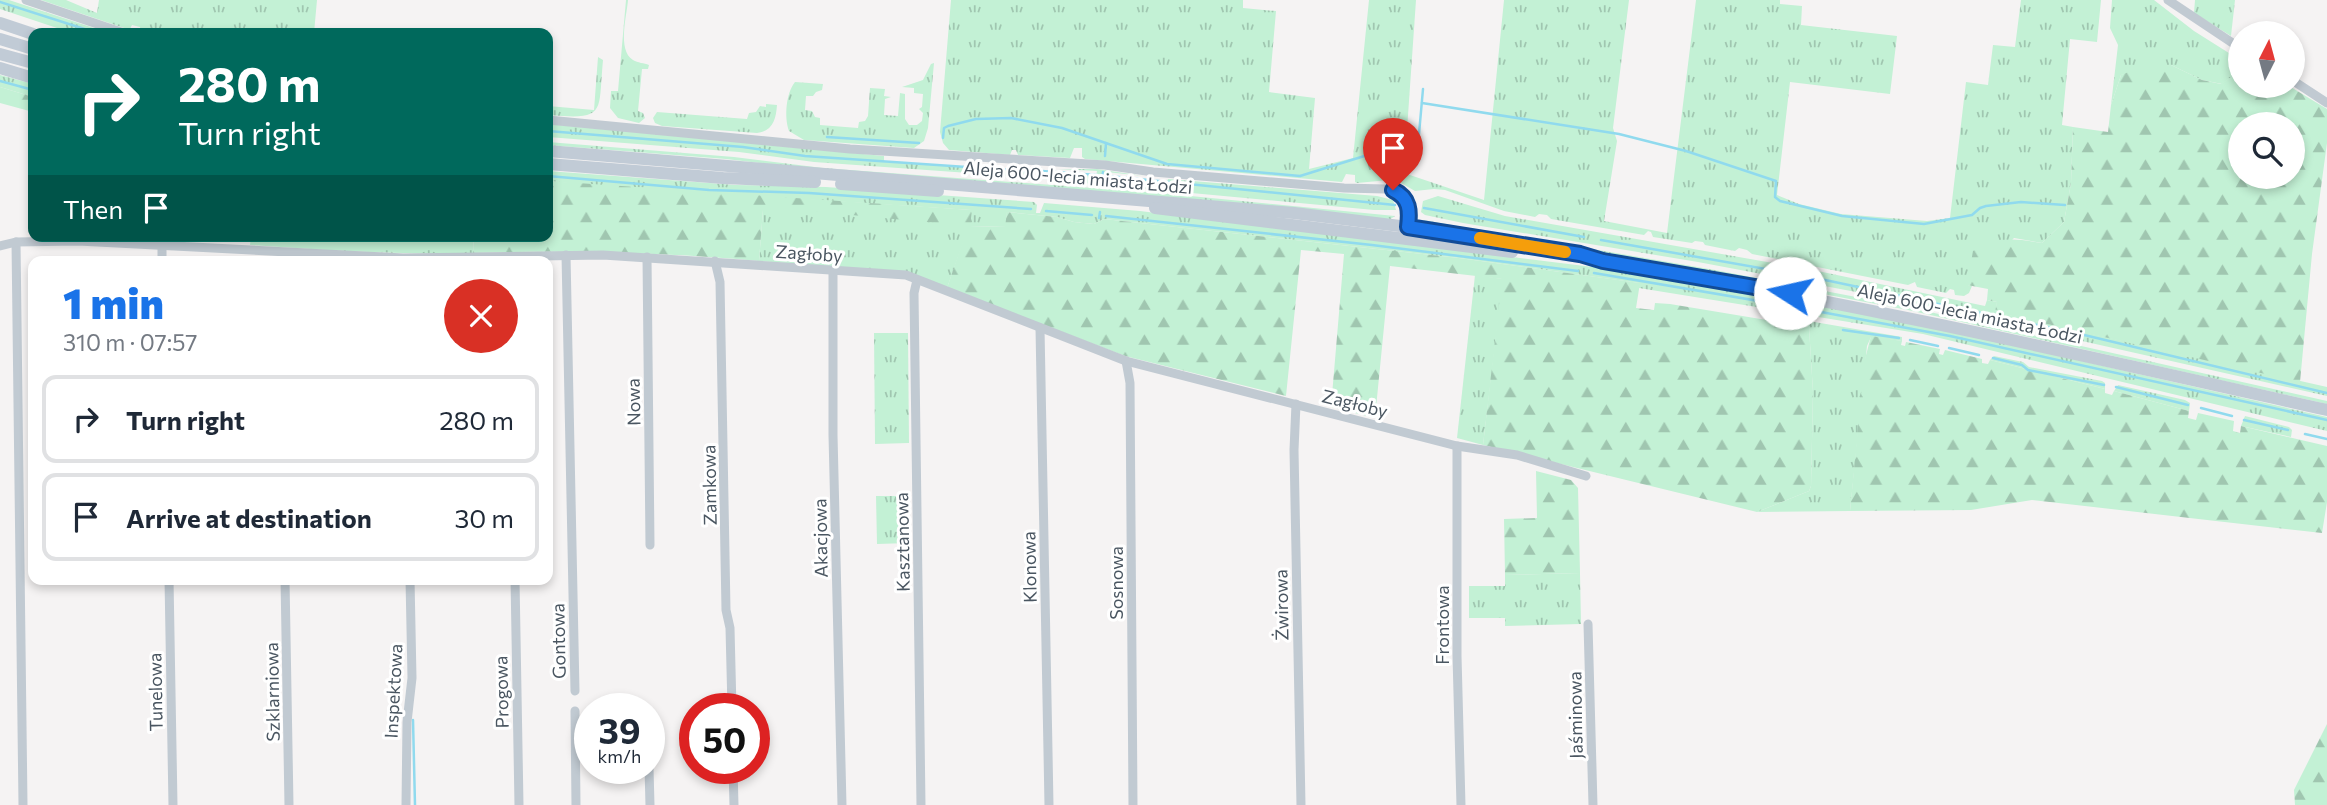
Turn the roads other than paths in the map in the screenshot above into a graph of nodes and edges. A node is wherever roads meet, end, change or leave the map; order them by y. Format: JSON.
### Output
{"nodes":[{"id":1,"x":26,"y":0,"type":"edge"},
{"id":2,"x":2168,"y":0,"type":"edge"},
{"id":3,"x":0,"y":23,"type":"edge"},
{"id":4,"x":109,"y":28,"type":"edge"},
{"id":5,"x":28,"y":32,"type":"edge"},
{"id":6,"x":0,"y":39,"type":"edge"},
{"id":7,"x":2228,"y":40,"type":"edge"},
{"id":8,"x":28,"y":47,"type":"edge"},
{"id":9,"x":0,"y":54,"type":"edge"},
{"id":10,"x":28,"y":62,"type":"edge"},
{"id":11,"x":0,"y":68,"type":"edge"},
{"id":12,"x":28,"y":76,"type":"edge"},
{"id":13,"x":2305,"y":89,"type":"edge"},
{"id":14,"x":2327,"y":103,"type":"edge"},
{"id":15,"x":553,"y":120,"type":"edge"},
{"id":16,"x":553,"y":151,"type":"edge"},
{"id":17,"x":553,"y":164,"type":"edge"},
{"id":18,"x":1407,"y":233,"type":"junction"},
{"id":19,"x":16,"y":242,"type":"junction"},
{"id":20,"x":28,"y":242,"type":"edge"},
{"id":21,"x":120,"y":242,"type":"edge"},
{"id":22,"x":162,"y":244,"type":"junction"},
{"id":23,"x":0,"y":246,"type":"edge"},
{"id":24,"x":566,"y":255,"type":"junction"},
{"id":25,"x":162,"y":256,"type":"edge"},
{"id":26,"x":287,"y":256,"type":"edge"},
{"id":27,"x":547,"y":256,"type":"edge"},
{"id":28,"x":647,"y":257,"type":"junction"},
{"id":29,"x":715,"y":261,"type":"junction"},
{"id":30,"x":833,"y":271,"type":"junction"},
{"id":31,"x":917,"y":280,"type":"junction"},
{"id":32,"x":1040,"y":328,"type":"junction"},
{"id":33,"x":1126,"y":361,"type":"junction"},
{"id":34,"x":1296,"y":404,"type":"junction"},
{"id":35,"x":2327,"y":410,"type":"edge"},
{"id":36,"x":1457,"y":446,"type":"junction"},
{"id":37,"x":1586,"y":476,"type":"dead end"},
{"id":38,"x":650,"y":545,"type":"dead end"},
{"id":39,"x":169,"y":585,"type":"edge"},
{"id":40,"x":285,"y":585,"type":"edge"},
{"id":41,"x":410,"y":585,"type":"edge"},
{"id":42,"x":515,"y":585,"type":"edge"},
{"id":43,"x":1588,"y":624,"type":"dead end"},
{"id":44,"x":575,"y":691,"type":"dead end"},
{"id":45,"x":732,"y":693,"type":"edge"},
{"id":46,"x":576,"y":784,"type":"edge"},
{"id":47,"x":649,"y":784,"type":"edge"},
{"id":48,"x":733,"y":784,"type":"edge"},
{"id":49,"x":23,"y":805,"type":"edge"},
{"id":50,"x":173,"y":805,"type":"edge"},
{"id":51,"x":289,"y":805,"type":"edge"},
{"id":52,"x":406,"y":805,"type":"edge"},
{"id":53,"x":519,"y":805,"type":"edge"},
{"id":54,"x":576,"y":805,"type":"edge"},
{"id":55,"x":650,"y":805,"type":"edge"},
{"id":56,"x":734,"y":805,"type":"edge"},
{"id":57,"x":842,"y":805,"type":"edge"},
{"id":58,"x":921,"y":805,"type":"edge"},
{"id":59,"x":1049,"y":805,"type":"edge"},
{"id":60,"x":1133,"y":805,"type":"edge"},
{"id":61,"x":1301,"y":805,"type":"edge"},
{"id":62,"x":1461,"y":805,"type":"edge"},
{"id":63,"x":1592,"y":805,"type":"edge"}],
"edges":[{"from":1,"to":4,"type":"street"},
{"from":2,"to":7,"type":"street"},
{"from":3,"to":5,"type":"main road"},
{"from":6,"to":8,"type":"main road"},
{"from":9,"to":10,"type":"main road"},
{"from":11,"to":12,"type":"main road"},
{"from":13,"to":14,"type":"street"},
{"from":15,"to":18,"type":"street"},
{"from":16,"to":18,"type":"main road","name":"Aleja 600-lecia miasta Łodzi"},
{"from":17,"to":18,"type":"main road","name":"Aleja 600-lecia miasta Łodzi"},
{"from":18,"to":35,"type":"main road","name":"Aleja 600-lecia miasta Łodzi"},
{"from":19,"to":20,"type":"street","name":"Zagłoby"},
{"from":19,"to":23,"type":"street","name":"Zagłoby"},
{"from":19,"to":49,"type":"street"},
{"from":21,"to":22,"type":"street","name":"Zagłoby"},
{"from":22,"to":25,"type":"street"},
{"from":22,"to":26,"type":"street","name":"Zagłoby"},
{"from":24,"to":27,"type":"street","name":"Zagłoby"},
{"from":24,"to":28,"type":"street","name":"Zagłoby"},
{"from":24,"to":44,"type":"street","name":"Gontowa"},
{"from":28,"to":29,"type":"street","name":"Zagłoby"},
{"from":28,"to":38,"type":"street","name":"Nowa"},
{"from":29,"to":30,"type":"street","name":"Zagłoby"},
{"from":29,"to":45,"type":"street","name":"Zamkowa"},
{"from":30,"to":31,"type":"street","name":"Zagłoby"},
{"from":30,"to":57,"type":"street","name":"Akacjowa"},
{"from":31,"to":32,"type":"street","name":"Zagłoby"},
{"from":31,"to":58,"type":"street","name":"Kasztanowa"},
{"from":32,"to":33,"type":"street","name":"Zagłoby"},
{"from":32,"to":59,"type":"street","name":"Klonowa"},
{"from":33,"to":34,"type":"street","name":"Zagłoby"},
{"from":33,"to":60,"type":"street","name":"Sosnowa"},
{"from":34,"to":36,"type":"street","name":"Zagłoby"},
{"from":34,"to":61,"type":"street","name":"Żwirowa"},
{"from":36,"to":37,"type":"street","name":"Zagłoby"},
{"from":36,"to":62,"type":"street","name":"Frontowa"},
{"from":39,"to":50,"type":"street","name":"Tunelowa"},
{"from":40,"to":51,"type":"street","name":"Szklarniowa"},
{"from":41,"to":52,"type":"street","name":"Inspektowa"},
{"from":42,"to":53,"type":"street","name":"Progowa"},
{"from":43,"to":63,"type":"street","name":"Jaśminowa"},
{"from":46,"to":54,"type":"street"},
{"from":47,"to":55,"type":"street"},
{"from":48,"to":56,"type":"street"}]}
